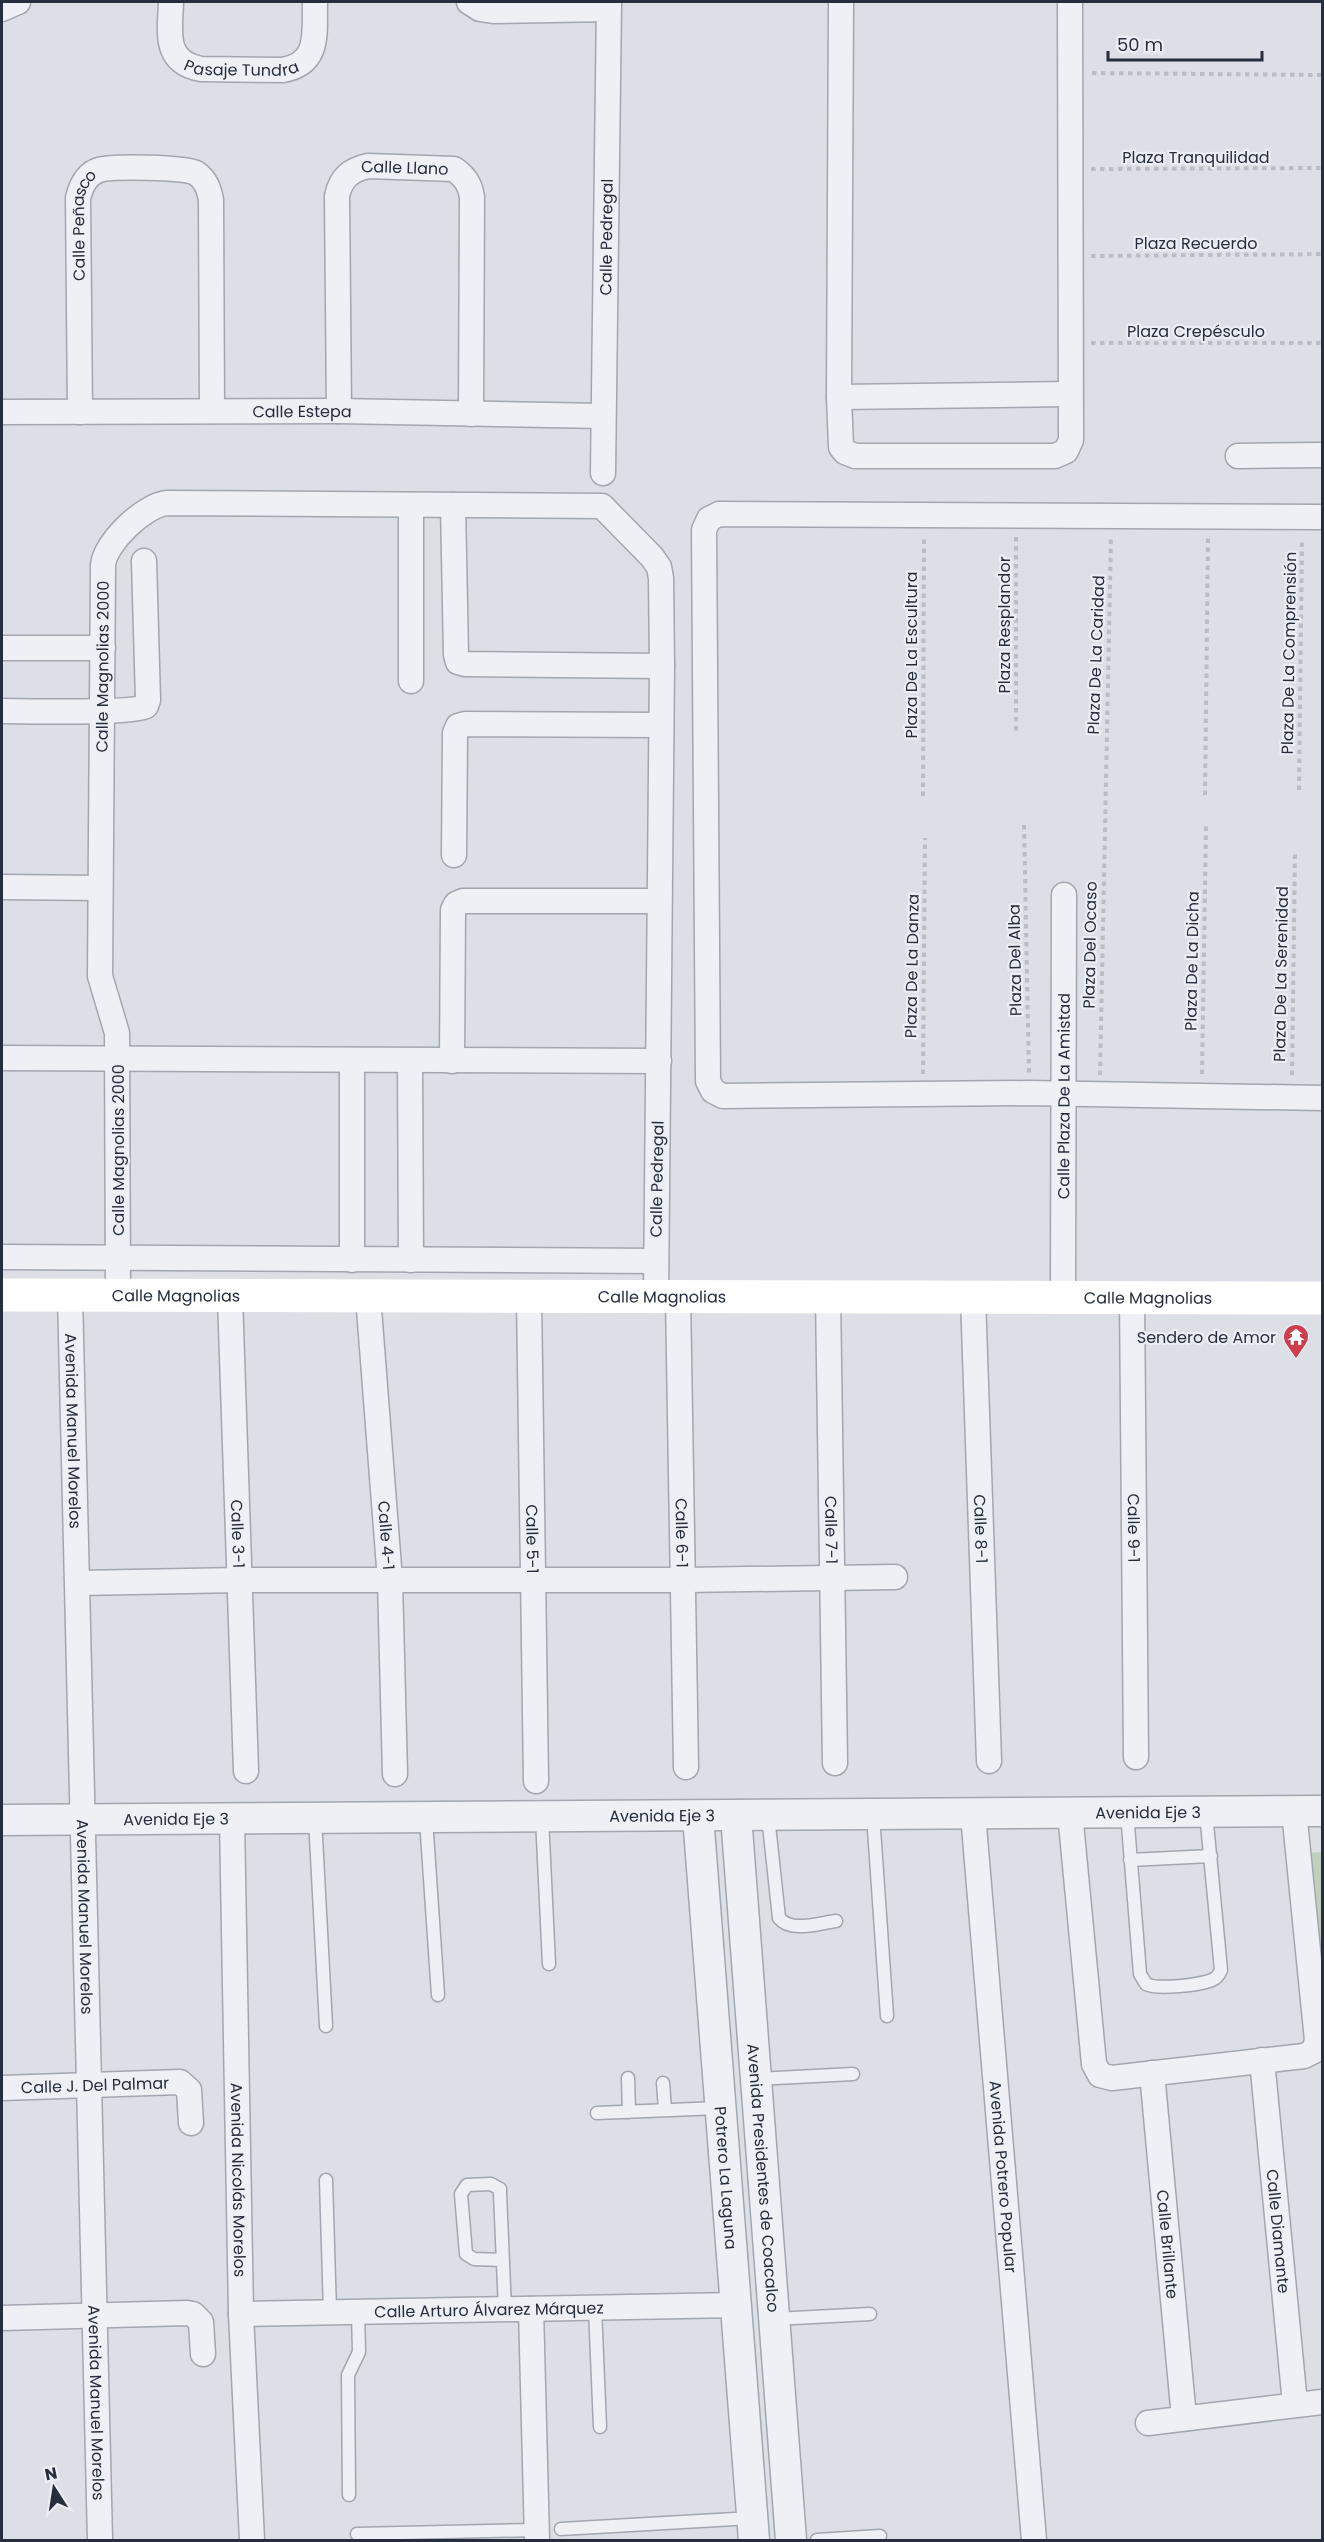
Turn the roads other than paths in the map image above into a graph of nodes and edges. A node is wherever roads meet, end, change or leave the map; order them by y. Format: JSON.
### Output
{"nodes":[{"id":1,"x":18,"y":2,"type":"edge"},
{"id":2,"x":171,"y":2,"type":"edge"},
{"id":3,"x":315,"y":2,"type":"edge"},
{"id":4,"x":469,"y":2,"type":"edge"},
{"id":5,"x":841,"y":2,"type":"edge"},
{"id":6,"x":1070,"y":2,"type":"edge"},
{"id":7,"x":609,"y":5,"type":"edge"},
{"id":8,"x":2,"y":9,"type":"edge"},
{"id":9,"x":1069,"y":394,"type":"junction"},
{"id":10,"x":839,"y":397,"type":"junction"},
{"id":11,"x":212,"y":411,"type":"junction"},
{"id":12,"x":339,"y":411,"type":"junction"},
{"id":13,"x":2,"y":412,"type":"edge"},
{"id":14,"x":80,"y":412,"type":"junction"},
{"id":15,"x":471,"y":414,"type":"junction"},
{"id":16,"x":603,"y":416,"type":"junction"},
{"id":17,"x":1323,"y":455,"type":"edge"},
{"id":18,"x":1238,"y":456,"type":"dead end"},
{"id":19,"x":603,"y":473,"type":"dead end"},
{"id":20,"x":411,"y":505,"type":"junction"},
{"id":21,"x":453,"y":505,"type":"junction"},
{"id":22,"x":1312,"y":516,"type":"edge"},
{"id":23,"x":144,"y":561,"type":"dead end"},
{"id":24,"x":2,"y":648,"type":"edge"},
{"id":25,"x":103,"y":648,"type":"junction"},
{"id":26,"x":662,"y":666,"type":"junction"},
{"id":27,"x":411,"y":681,"type":"dead end"},
{"id":28,"x":2,"y":711,"type":"edge"},
{"id":29,"x":102,"y":711,"type":"junction"},
{"id":30,"x":660,"y":725,"type":"junction"},
{"id":31,"x":454,"y":855,"type":"dead end"},
{"id":32,"x":2,"y":887,"type":"edge"},
{"id":33,"x":100,"y":888,"type":"junction"},
{"id":34,"x":1064,"y":895,"type":"dead end"},
{"id":35,"x":658,"y":901,"type":"junction"},
{"id":36,"x":2,"y":1058,"type":"edge"},
{"id":37,"x":118,"y":1059,"type":"junction"},
{"id":38,"x":352,"y":1060,"type":"junction"},
{"id":39,"x":410,"y":1061,"type":"junction"},
{"id":40,"x":452,"y":1061,"type":"junction"},
{"id":41,"x":659,"y":1061,"type":"junction"},
{"id":42,"x":1063,"y":1094,"type":"junction"},
{"id":43,"x":1323,"y":1098,"type":"edge"},
{"id":44,"x":2,"y":1257,"type":"edge"},
{"id":45,"x":118,"y":1258,"type":"junction"},
{"id":46,"x":352,"y":1260,"type":"junction"},
{"id":47,"x":411,"y":1260,"type":"junction"},
{"id":48,"x":656,"y":1262,"type":"junction"},
{"id":49,"x":2,"y":1295,"type":"edge"},
{"id":50,"x":70,"y":1295,"type":"junction"},
{"id":51,"x":118,"y":1296,"type":"junction"},
{"id":52,"x":368,"y":1296,"type":"junction"},
{"id":53,"x":828,"y":1296,"type":"junction"},
{"id":54,"x":230,"y":1297,"type":"junction"},
{"id":55,"x":529,"y":1297,"type":"junction"},
{"id":56,"x":667,"y":1297,"type":"junction"},
{"id":57,"x":972,"y":1297,"type":"junction"},
{"id":58,"x":1063,"y":1297,"type":"junction"},
{"id":59,"x":1132,"y":1297,"type":"junction"},
{"id":60,"x":1323,"y":1298,"type":"edge"},
{"id":61,"x":834,"y":1577,"type":"junction"},
{"id":62,"x":895,"y":1577,"type":"dead end"},
{"id":63,"x":240,"y":1580,"type":"junction"},
{"id":64,"x":390,"y":1580,"type":"junction"},
{"id":65,"x":533,"y":1580,"type":"junction"},
{"id":66,"x":684,"y":1580,"type":"junction"},
{"id":67,"x":79,"y":1583,"type":"junction"},
{"id":68,"x":1136,"y":1757,"type":"dead end"},
{"id":69,"x":989,"y":1761,"type":"dead end"},
{"id":70,"x":835,"y":1763,"type":"dead end"},
{"id":71,"x":686,"y":1767,"type":"dead end"},
{"id":72,"x":246,"y":1771,"type":"dead end"},
{"id":73,"x":395,"y":1774,"type":"dead end"},
{"id":74,"x":536,"y":1781,"type":"dead end"},
{"id":75,"x":1308,"y":1811,"type":"edge"},
{"id":76,"x":1206,"y":1812,"type":"junction"},
{"id":77,"x":1070,"y":1813,"type":"junction"},
{"id":78,"x":1127,"y":1813,"type":"junction"},
{"id":79,"x":973,"y":1814,"type":"junction"},
{"id":80,"x":873,"y":1815,"type":"junction"},
{"id":81,"x":698,"y":1816,"type":"junction"},
{"id":82,"x":736,"y":1816,"type":"junction"},
{"id":83,"x":768,"y":1816,"type":"junction"},
{"id":84,"x":315,"y":1818,"type":"junction"},
{"id":85,"x":542,"y":1818,"type":"junction"},
{"id":86,"x":82,"y":1819,"type":"junction"},
{"id":87,"x":426,"y":1819,"type":"junction"},
{"id":88,"x":2,"y":1820,"type":"edge"},
{"id":89,"x":232,"y":1820,"type":"junction"},
{"id":90,"x":1211,"y":1856,"type":"junction"},
{"id":91,"x":1130,"y":1860,"type":"junction"},
{"id":92,"x":836,"y":1921,"type":"dead end"},
{"id":93,"x":549,"y":1964,"type":"dead end"},
{"id":94,"x":438,"y":1995,"type":"dead end"},
{"id":95,"x":887,"y":2016,"type":"dead end"},
{"id":96,"x":326,"y":2026,"type":"dead end"},
{"id":97,"x":1262,"y":2060,"type":"junction"},
{"id":98,"x":1152,"y":2073,"type":"junction"},
{"id":99,"x":853,"y":2074,"type":"dead end"},
{"id":100,"x":628,"y":2078,"type":"dead end"},
{"id":101,"x":756,"y":2079,"type":"junction"},
{"id":102,"x":663,"y":2084,"type":"dead end"},
{"id":103,"x":88,"y":2085,"type":"junction"},
{"id":104,"x":2,"y":2088,"type":"edge"},
{"id":105,"x":721,"y":2108,"type":"junction"},
{"id":106,"x":665,"y":2110,"type":"junction"},
{"id":107,"x":629,"y":2112,"type":"junction"},
{"id":108,"x":597,"y":2114,"type":"dead end"},
{"id":109,"x":191,"y":2122,"type":"dead end"},
{"id":110,"x":326,"y":2180,"type":"dead end"},
{"id":111,"x":503,"y":2260,"type":"junction"},
{"id":112,"x":736,"y":2305,"type":"junction"},
{"id":113,"x":595,"y":2308,"type":"junction"},
{"id":114,"x":531,"y":2309,"type":"junction"},
{"id":115,"x":505,"y":2310,"type":"junction"},
{"id":116,"x":358,"y":2312,"type":"junction"},
{"id":117,"x":330,"y":2313,"type":"junction"},
{"id":118,"x":93,"y":2314,"type":"junction"},
{"id":119,"x":241,"y":2314,"type":"junction"},
{"id":120,"x":870,"y":2314,"type":"dead end"},
{"id":121,"x":2,"y":2318,"type":"edge"},
{"id":122,"x":774,"y":2319,"type":"junction"},
{"id":123,"x":203,"y":2354,"type":"dead end"},
{"id":124,"x":1323,"y":2402,"type":"edge"},
{"id":125,"x":1295,"y":2404,"type":"junction"},
{"id":126,"x":1184,"y":2418,"type":"junction"},
{"id":127,"x":1149,"y":2423,"type":"dead end"},
{"id":128,"x":600,"y":2427,"type":"dead end"},
{"id":129,"x":349,"y":2495,"type":"dead end"},
{"id":130,"x":561,"y":2529,"type":"dead end"},
{"id":131,"x":753,"y":2529,"type":"edge"},
{"id":132,"x":357,"y":2534,"type":"dead end"},
{"id":133,"x":536,"y":2535,"type":"edge"},
{"id":134,"x":880,"y":2536,"type":"dead end"},
{"id":135,"x":100,"y":2541,"type":"edge"},
{"id":136,"x":252,"y":2541,"type":"edge"},
{"id":137,"x":791,"y":2541,"type":"edge"},
{"id":138,"x":817,"y":2541,"type":"edge"},
{"id":139,"x":1034,"y":2541,"type":"edge"}],
"edges":[{"from":1,"to":8,"type":"street"},
{"from":2,"to":3,"type":"street","name":"Pasaje Tundra"},
{"from":4,"to":7,"type":"street"},
{"from":5,"to":10,"type":"street"},
{"from":6,"to":9,"type":"street"},
{"from":7,"to":16,"type":"street","name":"Calle Pedregal"},
{"from":9,"to":10,"type":"street"},
{"from":9,"to":10,"type":"street"},
{"from":11,"to":12,"type":"street","name":"Calle Estepa"},
{"from":11,"to":14,"type":"street","name":"Calle Estepa"},
{"from":11,"to":14,"type":"street","name":"Calle Peñasco"},
{"from":12,"to":15,"type":"street","name":"Calle Estepa"},
{"from":12,"to":15,"type":"street","name":"Calle Llano"},
{"from":13,"to":14,"type":"street","name":"Calle Estepa"},
{"from":15,"to":16,"type":"street","name":"Calle Estepa"},
{"from":16,"to":19,"type":"street","name":"Calle Pedregal"},
{"from":17,"to":18,"type":"street"},
{"from":20,"to":21,"type":"street","name":"Calle Magnolias 2000"},
{"from":20,"to":25,"type":"street","name":"Calle Magnolias 2000"},
{"from":20,"to":27,"type":"street"},
{"from":21,"to":26,"type":"street","name":"Calle Magnolias 2000"},
{"from":21,"to":26,"type":"street"},
{"from":22,"to":42,"type":"street"},
{"from":23,"to":29,"type":"street"},
{"from":24,"to":25,"type":"street"},
{"from":25,"to":29,"type":"street","name":"Calle Magnolias 2000"},
{"from":26,"to":30,"type":"street"},
{"from":28,"to":29,"type":"street"},
{"from":29,"to":33,"type":"street","name":"Calle Magnolias 2000"},
{"from":30,"to":31,"type":"street"},
{"from":30,"to":35,"type":"street","name":"Calle Pedregal"},
{"from":32,"to":33,"type":"street"},
{"from":33,"to":37,"type":"street","name":"Calle Magnolias 2000"},
{"from":34,"to":42,"type":"street","name":"Calle Plaza De La Amistad"},
{"from":35,"to":40,"type":"street"},
{"from":35,"to":41,"type":"street","name":"Calle Pedregal"},
{"from":36,"to":37,"type":"street"},
{"from":37,"to":38,"type":"street"},
{"from":37,"to":45,"type":"street","name":"Calle Magnolias 2000"},
{"from":38,"to":39,"type":"street"},
{"from":38,"to":46,"type":"street"},
{"from":39,"to":40,"type":"street"},
{"from":39,"to":47,"type":"street"},
{"from":40,"to":41,"type":"street"},
{"from":41,"to":48,"type":"street","name":"Calle Pedregal"},
{"from":42,"to":43,"type":"street"},
{"from":42,"to":58,"type":"street","name":"Calle Plaza De La Amistad"},
{"from":44,"to":45,"type":"street"},
{"from":45,"to":46,"type":"street"},
{"from":45,"to":51,"type":"street","name":"Calle Magnolias 2000"},
{"from":46,"to":47,"type":"street"},
{"from":47,"to":48,"type":"street"},
{"from":48,"to":56,"type":"street","name":"Calle Pedregal"},
{"from":49,"to":50,"type":"main road","name":"Calle Magnolias"},
{"from":50,"to":51,"type":"main road","name":"Calle Magnolias"},
{"from":50,"to":67,"type":"street","name":"Avenida Manuel Morelos"},
{"from":51,"to":54,"type":"main road","name":"Calle Magnolias"},
{"from":52,"to":54,"type":"main road","name":"Calle Magnolias"},
{"from":52,"to":55,"type":"main road","name":"Calle Magnolias"},
{"from":52,"to":64,"type":"street","name":"Calle 4-1"},
{"from":53,"to":56,"type":"main road","name":"Calle Magnolias"},
{"from":53,"to":57,"type":"main road","name":"Calle Magnolias"},
{"from":53,"to":61,"type":"street","name":"Calle 7-1"},
{"from":54,"to":63,"type":"street","name":"Calle 3-1"},
{"from":55,"to":56,"type":"main road","name":"Calle Magnolias"},
{"from":55,"to":65,"type":"street","name":"Calle 5-1"},
{"from":56,"to":66,"type":"street","name":"Calle 6-1"},
{"from":57,"to":58,"type":"main road","name":"Calle Magnolias"},
{"from":57,"to":69,"type":"street","name":"Calle 8-1"},
{"from":58,"to":59,"type":"main road","name":"Calle Magnolias"},
{"from":59,"to":60,"type":"main road","name":"Calle Magnolias"},
{"from":59,"to":68,"type":"street","name":"Calle 9-1"},
{"from":61,"to":62,"type":"street"},
{"from":61,"to":66,"type":"street"},
{"from":61,"to":70,"type":"street","name":"Calle 7-1"},
{"from":63,"to":64,"type":"street"},
{"from":63,"to":67,"type":"street"},
{"from":63,"to":72,"type":"street","name":"Calle 3-1"},
{"from":64,"to":65,"type":"street"},
{"from":64,"to":73,"type":"street","name":"Calle 4-1"},
{"from":65,"to":66,"type":"street"},
{"from":65,"to":74,"type":"street","name":"Calle 5-1"},
{"from":66,"to":71,"type":"street","name":"Calle 6-1"},
{"from":67,"to":86,"type":"street","name":"Avenida Manuel Morelos"},
{"from":75,"to":76,"type":"street","name":"Avenida Eje 3"},
{"from":75,"to":97,"type":"street"},
{"from":76,"to":78,"type":"street","name":"Avenida Eje 3"},
{"from":76,"to":90,"type":"lane"},
{"from":77,"to":78,"type":"street","name":"Avenida Eje 3"},
{"from":77,"to":79,"type":"street","name":"Avenida Eje 3"},
{"from":77,"to":98,"type":"street"},
{"from":78,"to":91,"type":"lane"},
{"from":79,"to":80,"type":"street","name":"Avenida Eje 3"},
{"from":79,"to":139,"type":"street","name":"Avenida Potrero Popular"},
{"from":80,"to":83,"type":"street","name":"Avenida Eje 3"},
{"from":80,"to":95,"type":"lane"},
{"from":81,"to":82,"type":"street","name":"Avenida Eje 3"},
{"from":81,"to":85,"type":"street","name":"Avenida Eje 3"},
{"from":81,"to":105,"type":"street","name":"Potrero La Laguna"},
{"from":82,"to":83,"type":"street","name":"Avenida Eje 3"},
{"from":82,"to":101,"type":"street","name":"Avenida Presidentes de Coacalco"},
{"from":83,"to":92,"type":"lane"},
{"from":84,"to":87,"type":"street","name":"Avenida Eje 3"},
{"from":84,"to":89,"type":"street","name":"Avenida Eje 3"},
{"from":84,"to":96,"type":"lane"},
{"from":85,"to":87,"type":"street","name":"Avenida Eje 3"},
{"from":85,"to":93,"type":"lane"},
{"from":86,"to":88,"type":"street","name":"Avenida Eje 3"},
{"from":86,"to":89,"type":"street","name":"Avenida Eje 3"},
{"from":86,"to":103,"type":"street","name":"Avenida Manuel Morelos"},
{"from":87,"to":94,"type":"lane"},
{"from":89,"to":119,"type":"street","name":"Avenida Nicolás Morelos"},
{"from":90,"to":91,"type":"lane"},
{"from":90,"to":91,"type":"lane"},
{"from":97,"to":98,"type":"street"},
{"from":97,"to":125,"type":"street","name":"Calle Diamante"},
{"from":98,"to":126,"type":"street","name":"Calle Brillante"},
{"from":99,"to":101,"type":"lane"},
{"from":100,"to":107,"type":"lane"},
{"from":101,"to":122,"type":"street","name":"Avenida Presidentes de Coacalco"},
{"from":102,"to":106,"type":"lane"},
{"from":103,"to":104,"type":"street","name":"Calle J. Del Palmar"},
{"from":103,"to":109,"type":"street","name":"Calle J. Del Palmar"},
{"from":103,"to":118,"type":"street","name":"Avenida Manuel Morelos"},
{"from":105,"to":106,"type":"lane"},
{"from":105,"to":112,"type":"street","name":"Potrero La Laguna"},
{"from":106,"to":107,"type":"lane"},
{"from":107,"to":108,"type":"lane"},
{"from":110,"to":117,"type":"lane"},
{"from":111,"to":111,"type":"lane"},
{"from":111,"to":115,"type":"lane"},
{"from":112,"to":113,"type":"street","name":"Calle Arturo Álvarez Márquez"},
{"from":112,"to":131,"type":"street","name":"Potrero La Laguna"},
{"from":113,"to":114,"type":"street","name":"Calle Arturo Álvarez Márquez"},
{"from":113,"to":128,"type":"lane"},
{"from":114,"to":115,"type":"street","name":"Calle Arturo Álvarez Márquez"},
{"from":114,"to":133,"type":"street"},
{"from":115,"to":116,"type":"street","name":"Calle Arturo Álvarez Márquez"},
{"from":116,"to":117,"type":"street","name":"Calle Arturo Álvarez Márquez"},
{"from":116,"to":129,"type":"lane"},
{"from":117,"to":119,"type":"street","name":"Calle Arturo Álvarez Márquez"},
{"from":118,"to":121,"type":"street"},
{"from":118,"to":123,"type":"street"},
{"from":118,"to":135,"type":"street","name":"Avenida Manuel Morelos"},
{"from":119,"to":136,"type":"street","name":"Avenida Nicolás Morelos"},
{"from":120,"to":122,"type":"lane"},
{"from":122,"to":137,"type":"street","name":"Avenida Presidentes de Coacalco"},
{"from":124,"to":125,"type":"street"},
{"from":125,"to":126,"type":"street"},
{"from":126,"to":127,"type":"street"},
{"from":130,"to":131,"type":"lane"},
{"from":132,"to":133,"type":"lane"},
{"from":134,"to":138,"type":"lane"}]}
